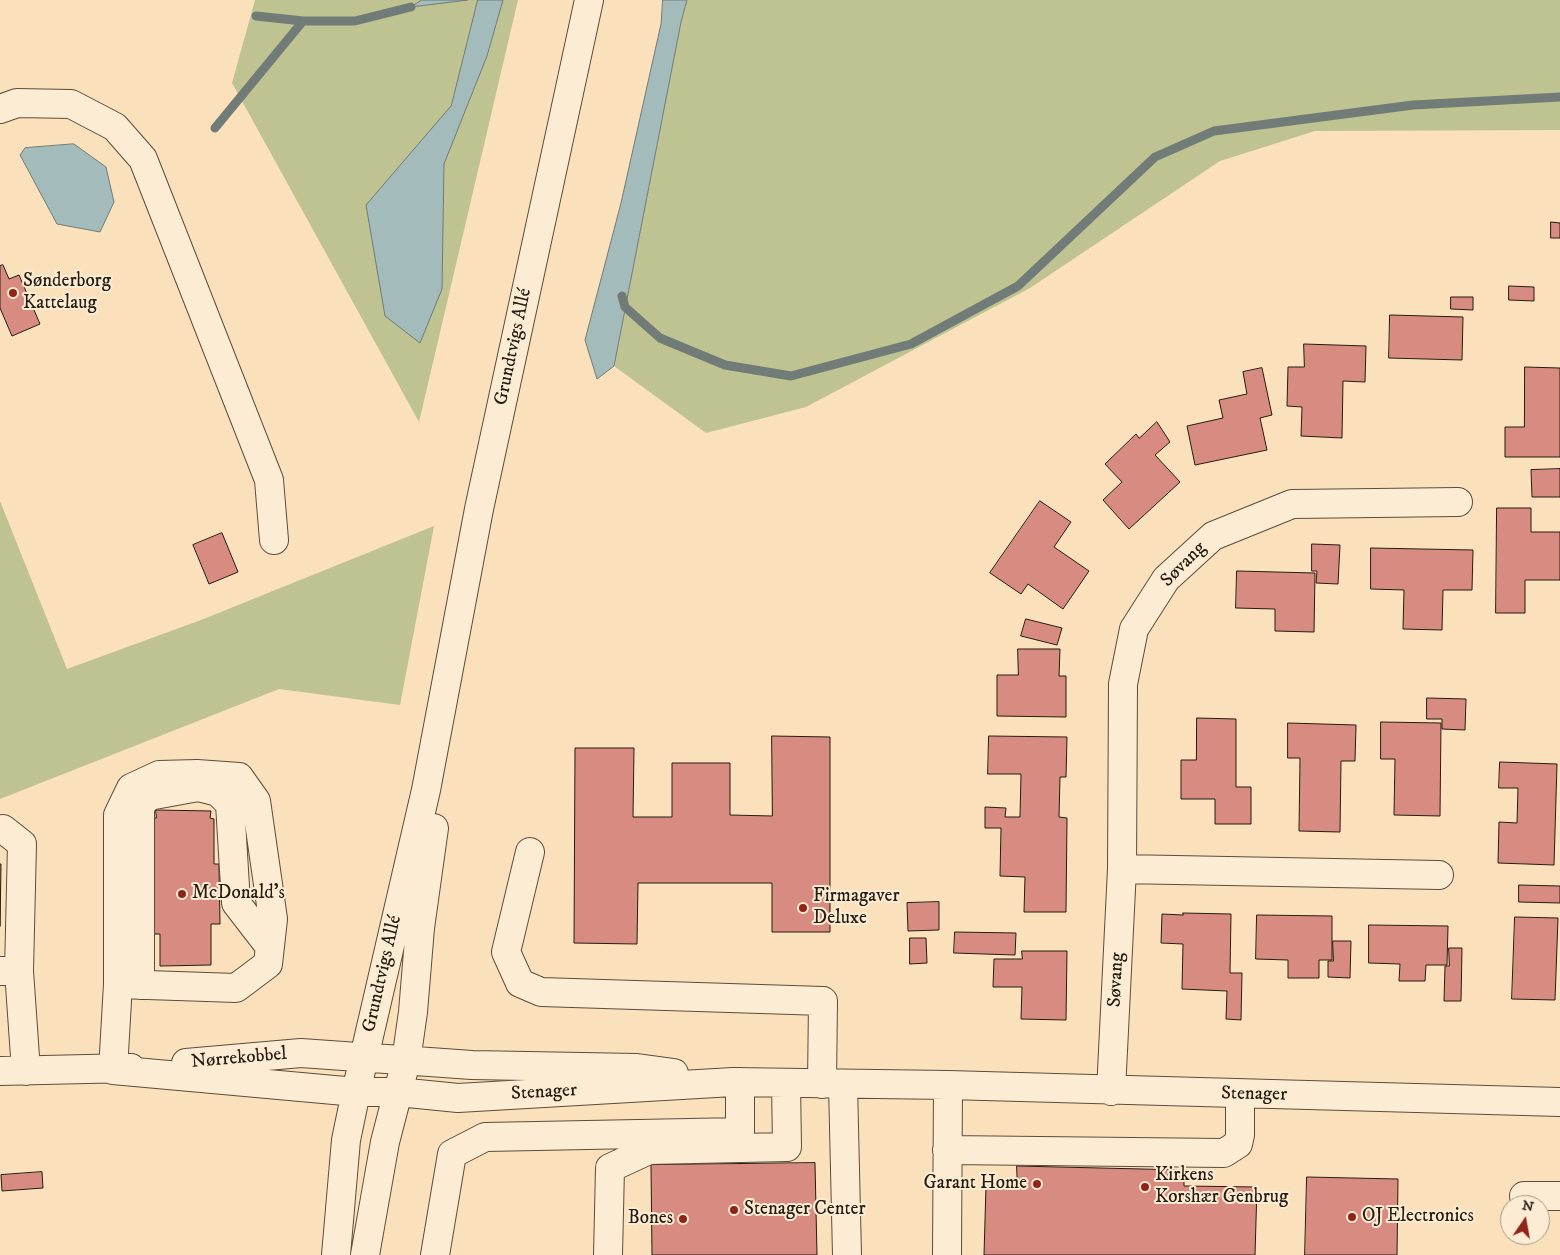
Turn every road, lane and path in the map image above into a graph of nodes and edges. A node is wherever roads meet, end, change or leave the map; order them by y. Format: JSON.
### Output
{"nodes":[{"id":1,"x":589,"y":0,"type":"edge"},
{"id":2,"x":0,"y":109,"type":"edge"},
{"id":3,"x":1458,"y":502,"type":"dead end"},
{"id":4,"x":274,"y":540,"type":"dead end"},
{"id":5,"x":444,"y":695,"type":"junction"},
{"id":6,"x":0,"y":830,"type":"edge"},
{"id":7,"x":530,"y":852,"type":"dead end"},
{"id":8,"x":1122,"y":869,"type":"junction"},
{"id":9,"x":1439,"y":875,"type":"dead end"},
{"id":10,"x":270,"y":946,"type":"junction"},
{"id":11,"x":10,"y":971,"type":"edge"},
{"id":12,"x":129,"y":985,"type":"junction"},
{"id":13,"x":364,"y":1056,"type":"junction"},
{"id":14,"x":406,"y":1061,"type":"junction"},
{"id":15,"x":113,"y":1070,"type":"junction"},
{"id":16,"x":13,"y":1071,"type":"edge"},
{"id":17,"x":736,"y":1082,"type":"junction"},
{"id":18,"x":786,"y":1083,"type":"junction"},
{"id":19,"x":833,"y":1084,"type":"junction"},
{"id":20,"x":948,"y":1085,"type":"junction"},
{"id":21,"x":1111,"y":1091,"type":"junction"},
{"id":22,"x":356,"y":1092,"type":"junction"},
{"id":23,"x":398,"y":1092,"type":"junction"},
{"id":24,"x":1240,"y":1094,"type":"junction"},
{"id":25,"x":1560,"y":1102,"type":"edge"},
{"id":26,"x":947,"y":1150,"type":"junction"},
{"id":27,"x":336,"y":1255,"type":"edge"},
{"id":28,"x":365,"y":1255,"type":"edge"},
{"id":29,"x":435,"y":1255,"type":"edge"},
{"id":30,"x":608,"y":1255,"type":"edge"},
{"id":31,"x":847,"y":1255,"type":"edge"},
{"id":32,"x":947,"y":1255,"type":"edge"}],
"edges":[{"from":1,"to":5,"type":"street","name":"Grundtvigs Allé"},
{"from":2,"to":4,"type":"street"},
{"from":3,"to":8,"type":"street","name":"Søvang"},
{"from":5,"to":13,"type":"street","name":"Grundtvigs Allé"},
{"from":5,"to":14,"type":"street","name":"Grundtvigs Allé"},
{"from":6,"to":11,"type":"street"},
{"from":7,"to":19,"type":"street"},
{"from":8,"to":9,"type":"street"},
{"from":8,"to":21,"type":"street","name":"Søvang"},
{"from":10,"to":12,"type":"street"},
{"from":10,"to":12,"type":"street"},
{"from":10,"to":12,"type":"street"},
{"from":11,"to":16,"type":"street"},
{"from":12,"to":15,"type":"street"},
{"from":13,"to":14,"type":"street","name":"Stenager"},
{"from":13,"to":15,"type":"street","name":"Nørrekobbel"},
{"from":13,"to":22,"type":"street","name":"Grundtvigs Allé"},
{"from":14,"to":17,"type":"street","name":"Stenager"},
{"from":14,"to":23,"type":"street","name":"Grundtvigs Allé"},
{"from":15,"to":16,"type":"street","name":"Nørrekobbel"},
{"from":15,"to":22,"type":"street","name":"Nørrekobbel"},
{"from":17,"to":18,"type":"street","name":"Stenager"},
{"from":17,"to":23,"type":"street","name":"Stenager"},
{"from":17,"to":29,"type":"street"},
{"from":18,"to":19,"type":"street","name":"Stenager"},
{"from":18,"to":30,"type":"street"},
{"from":19,"to":20,"type":"street","name":"Stenager"},
{"from":19,"to":31,"type":"street"},
{"from":20,"to":21,"type":"street","name":"Stenager"},
{"from":20,"to":26,"type":"street"},
{"from":21,"to":24,"type":"street","name":"Stenager"},
{"from":22,"to":23,"type":"street","name":"Stenager"},
{"from":22,"to":27,"type":"street","name":"Grundtvigs Allé"},
{"from":23,"to":28,"type":"street","name":"Grundtvigs Allé"},
{"from":24,"to":25,"type":"street","name":"Stenager"},
{"from":24,"to":26,"type":"street"},
{"from":26,"to":32,"type":"street"}]}
